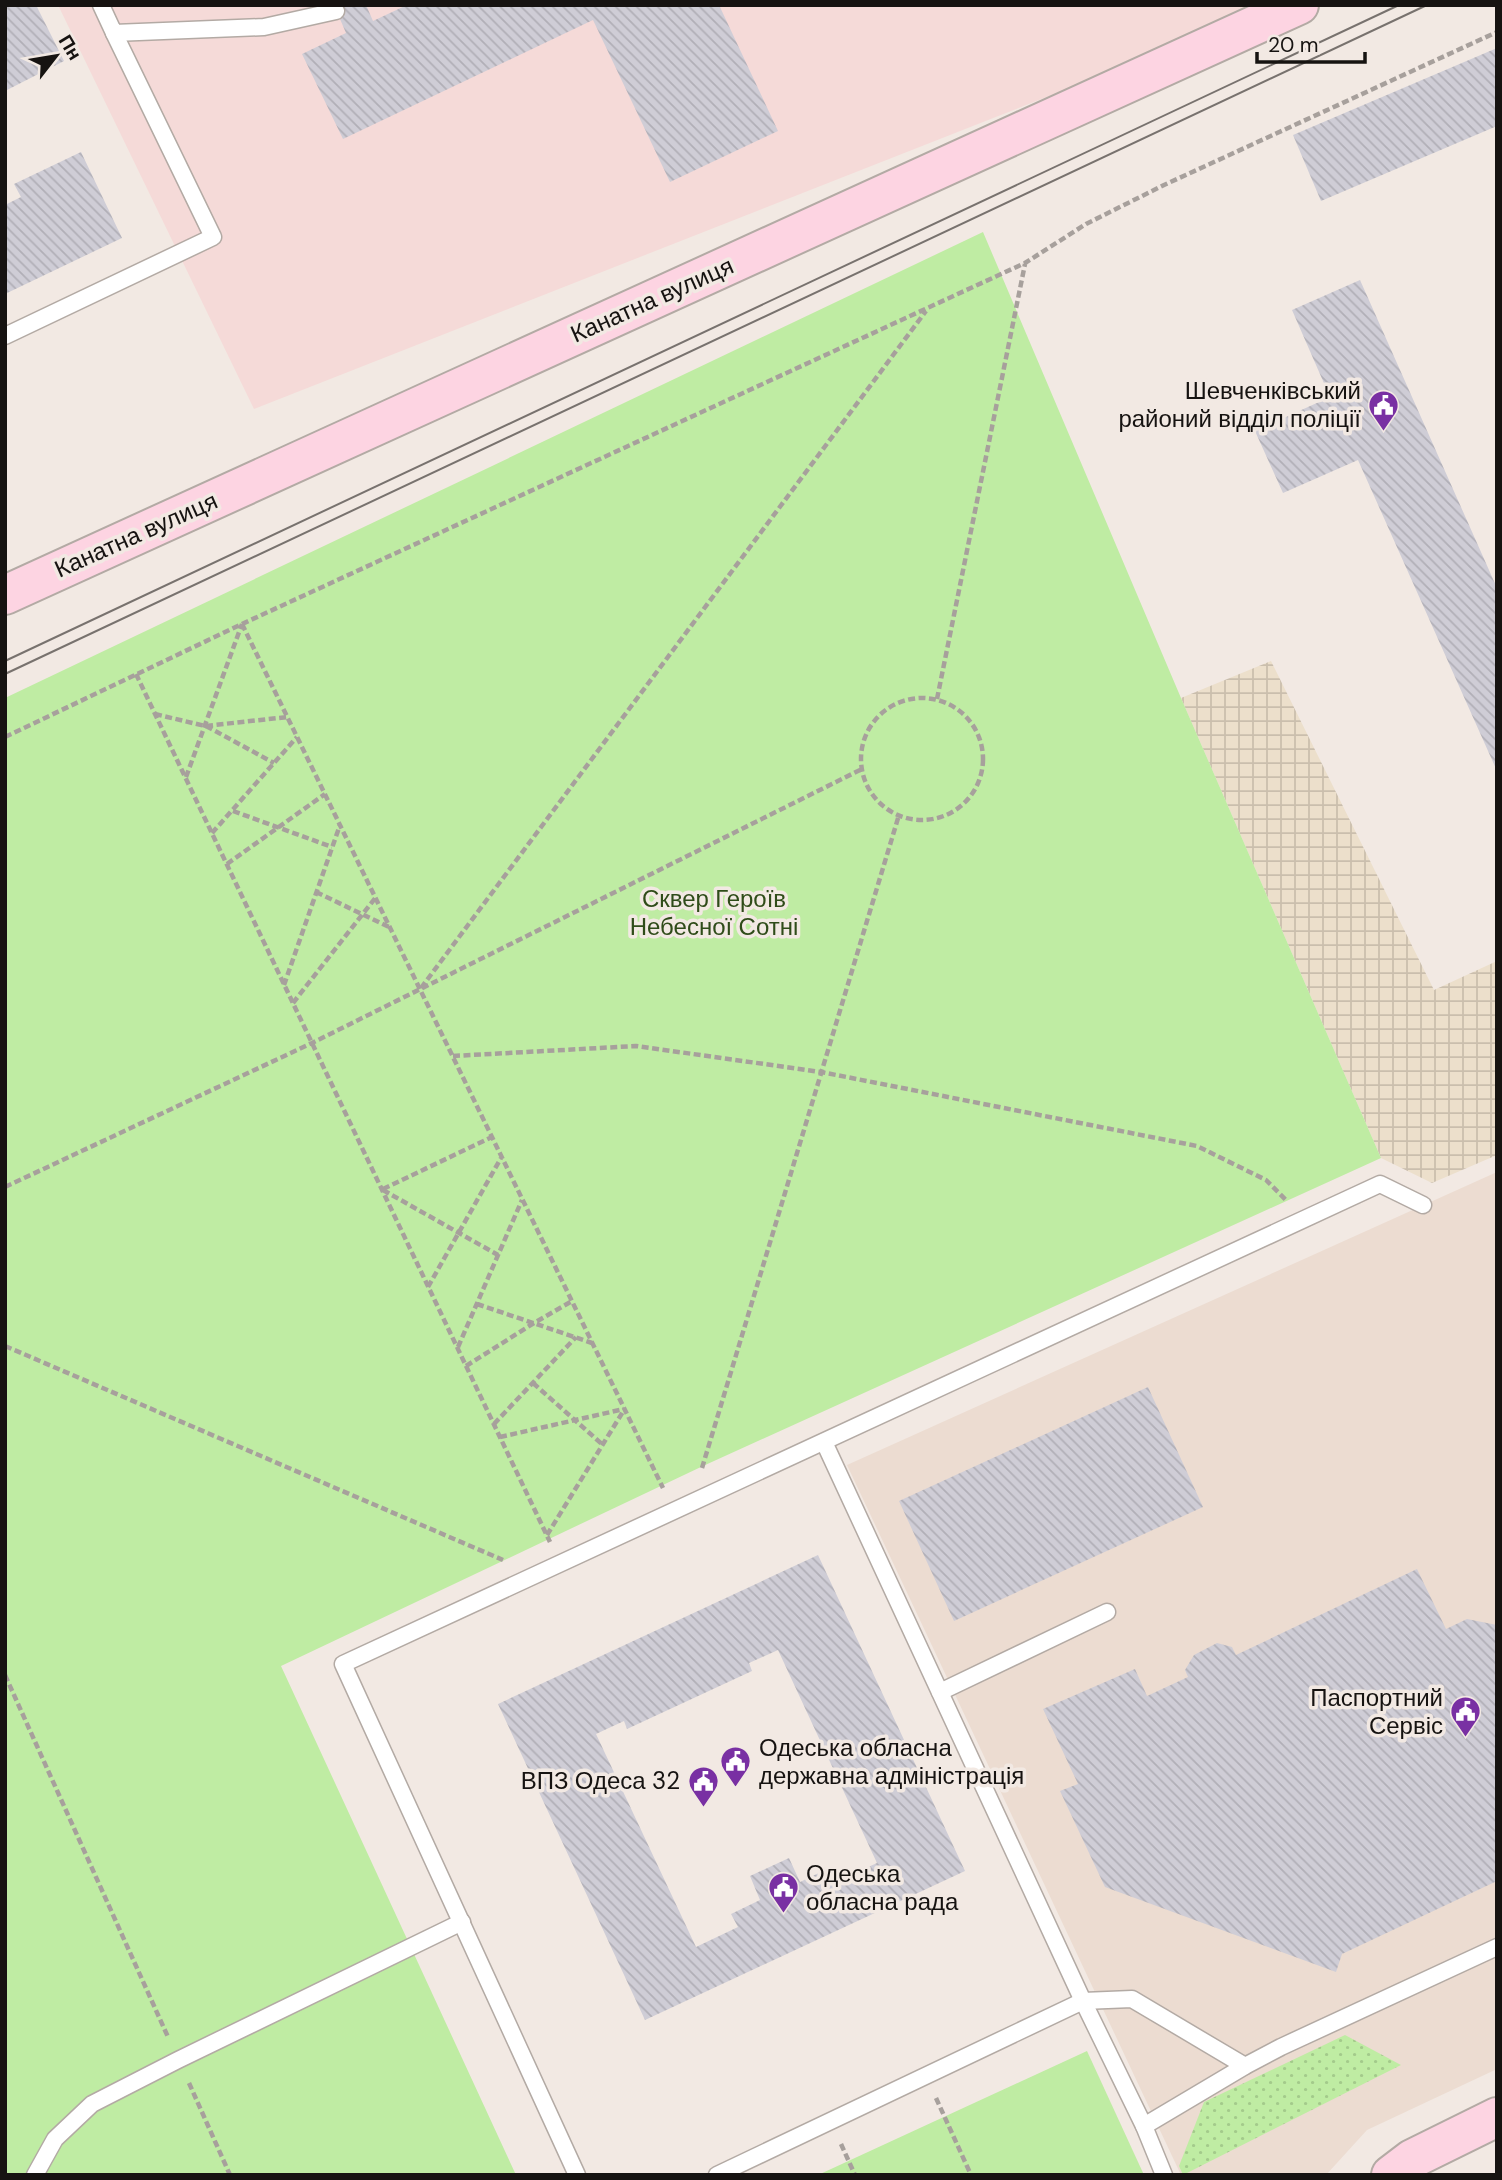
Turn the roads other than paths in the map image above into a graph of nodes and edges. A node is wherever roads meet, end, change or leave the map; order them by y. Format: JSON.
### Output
{"nodes":[{"id":1,"x":101,"y":5,"type":"edge"},
{"id":2,"x":1299,"y":5,"type":"edge"},
{"id":3,"x":336,"y":11,"type":"dead end"},
{"id":4,"x":1259,"y":13,"type":"edge"},
{"id":5,"x":114,"y":33,"type":"junction"},
{"id":6,"x":5,"y":337,"type":"edge"},
{"id":7,"x":5,"y":595,"type":"edge"},
{"id":8,"x":1423,"y":1205,"type":"dead end"},
{"id":9,"x":824,"y":1442,"type":"junction"},
{"id":10,"x":1107,"y":1612,"type":"dead end"},
{"id":11,"x":940,"y":1692,"type":"junction"},
{"id":12,"x":462,"y":1922,"type":"junction"},
{"id":13,"x":1497,"y":1947,"type":"edge"},
{"id":14,"x":1083,"y":2001,"type":"junction"},
{"id":15,"x":1245,"y":2066,"type":"junction"},
{"id":16,"x":1497,"y":2117,"type":"edge"},
{"id":17,"x":1143,"y":2126,"type":"junction"},
{"id":18,"x":35,"y":2175,"type":"edge"},
{"id":19,"x":577,"y":2175,"type":"edge"},
{"id":20,"x":717,"y":2175,"type":"edge"},
{"id":21,"x":1164,"y":2175,"type":"edge"},
{"id":22,"x":1391,"y":2175,"type":"edge"}],
"edges":[{"from":1,"to":5,"type":"lane"},
{"from":2,"to":4,"type":"main road","name":"Канатна вулиця"},
{"from":3,"to":5,"type":"lane"},
{"from":4,"to":7,"type":"main road","name":"Канатна вулиця"},
{"from":5,"to":6,"type":"lane"},
{"from":8,"to":9,"type":"lane"},
{"from":9,"to":11,"type":"lane"},
{"from":9,"to":12,"type":"lane"},
{"from":10,"to":11,"type":"lane"},
{"from":11,"to":14,"type":"lane"},
{"from":12,"to":18,"type":"lane"},
{"from":12,"to":19,"type":"lane"},
{"from":13,"to":15,"type":"lane"},
{"from":14,"to":15,"type":"lane"},
{"from":14,"to":17,"type":"lane"},
{"from":14,"to":20,"type":"lane"},
{"from":15,"to":17,"type":"lane"},
{"from":16,"to":22,"type":"main road"},
{"from":17,"to":21,"type":"lane"}]}
